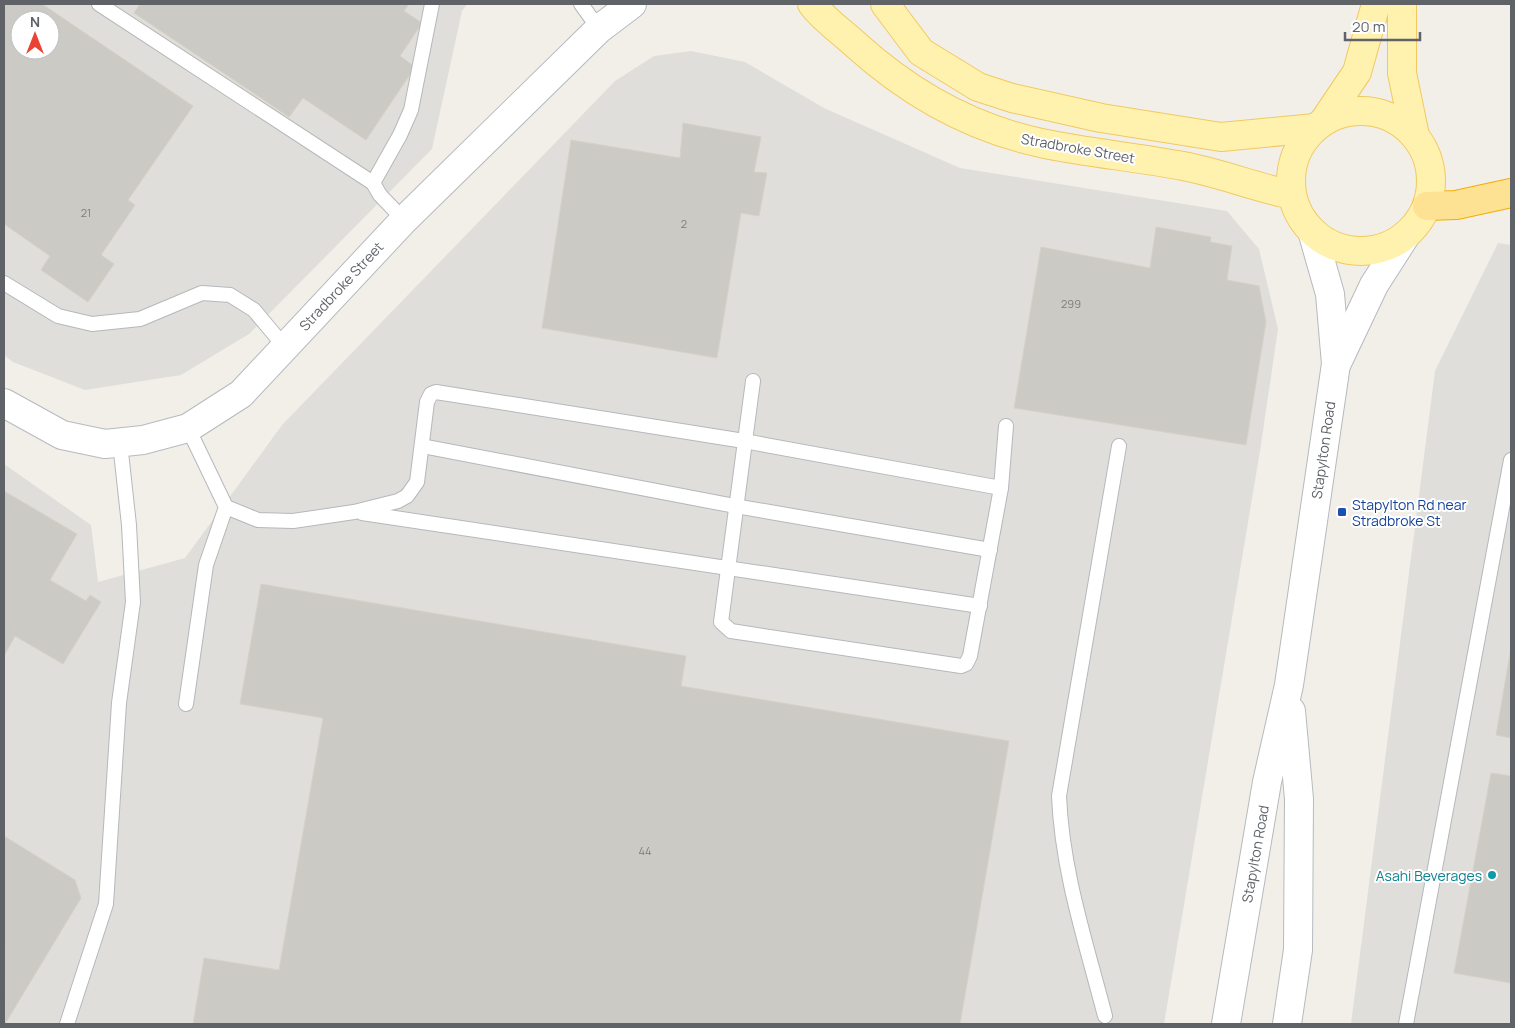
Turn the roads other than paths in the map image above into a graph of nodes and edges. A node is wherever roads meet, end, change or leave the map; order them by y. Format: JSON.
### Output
{"nodes":[{"id":1,"x":99,"y":4,"type":"edge"},
{"id":2,"x":432,"y":4,"type":"edge"},
{"id":3,"x":581,"y":4,"type":"edge"},
{"id":4,"x":632,"y":4,"type":"edge"},
{"id":5,"x":812,"y":4,"type":"edge"},
{"id":6,"x":885,"y":4,"type":"edge"},
{"id":7,"x":1376,"y":4,"type":"edge"},
{"id":8,"x":1402,"y":4,"type":"edge"},
{"id":9,"x":599,"y":29,"type":"junction"},
{"id":10,"x":1319,"y":125,"type":"junction"},
{"id":11,"x":1415,"y":136,"type":"junction"},
{"id":12,"x":373,"y":182,"type":"junction"},
{"id":13,"x":1511,"y":193,"type":"edge"},
{"id":14,"x":1292,"y":195,"type":"junction"},
{"id":15,"x":1427,"y":206,"type":"junction"},
{"id":16,"x":404,"y":220,"type":"junction"},
{"id":17,"x":1312,"y":231,"type":"junction"},
{"id":18,"x":1406,"y":235,"type":"junction"},
{"id":19,"x":4,"y":283,"type":"edge"},
{"id":20,"x":284,"y":346,"type":"junction"},
{"id":21,"x":1336,"y":364,"type":"junction"},
{"id":22,"x":753,"y":381,"type":"dead end"},
{"id":23,"x":4,"y":403,"type":"edge"},
{"id":24,"x":1006,"y":426,"type":"dead end"},
{"id":25,"x":188,"y":428,"type":"junction"},
{"id":26,"x":744,"y":441,"type":"junction"},
{"id":27,"x":120,"y":442,"type":"junction"},
{"id":28,"x":422,"y":446,"type":"junction"},
{"id":29,"x":1119,"y":446,"type":"dead end"},
{"id":30,"x":1511,"y":460,"type":"edge"},
{"id":31,"x":1001,"y":488,"type":"junction"},
{"id":32,"x":735,"y":506,"type":"junction"},
{"id":33,"x":226,"y":507,"type":"junction"},
{"id":34,"x":354,"y":512,"type":"junction"},
{"id":35,"x":990,"y":550,"type":"junction"},
{"id":36,"x":727,"y":567,"type":"junction"},
{"id":37,"x":980,"y":606,"type":"junction"},
{"id":38,"x":1288,"y":685,"type":"junction"},
{"id":39,"x":186,"y":704,"type":"dead end"},
{"id":40,"x":1105,"y":1016,"type":"dead end"},
{"id":41,"x":67,"y":1024,"type":"edge"},
{"id":42,"x":1226,"y":1024,"type":"edge"},
{"id":43,"x":1287,"y":1024,"type":"edge"},
{"id":44,"x":1406,"y":1024,"type":"edge"}],
"edges":[{"from":1,"to":12,"type":"lane"},
{"from":2,"to":12,"type":"lane"},
{"from":3,"to":9,"type":"lane"},
{"from":4,"to":9,"type":"main road","name":"Stradbroke Street"},
{"from":5,"to":14,"type":"main road","name":"Stradbroke Street"},
{"from":6,"to":10,"type":"main road"},
{"from":7,"to":10,"type":"main road"},
{"from":8,"to":11,"type":"main road"},
{"from":9,"to":16,"type":"main road","name":"Stradbroke Street"},
{"from":10,"to":11,"type":"main road"},
{"from":10,"to":14,"type":"main road"},
{"from":11,"to":15,"type":"main road"},
{"from":12,"to":16,"type":"lane"},
{"from":13,"to":15,"type":"highway"},
{"from":14,"to":17,"type":"main road"},
{"from":15,"to":18,"type":"main road"},
{"from":16,"to":20,"type":"main road","name":"Stradbroke Street"},
{"from":17,"to":18,"type":"main road"},
{"from":17,"to":21,"type":"main road","name":"Stapylton Road"},
{"from":18,"to":21,"type":"main road","name":"Stapylton Road"},
{"from":19,"to":20,"type":"lane"},
{"from":20,"to":25,"type":"main road","name":"Stradbroke Street"},
{"from":21,"to":38,"type":"main road","name":"Stapylton Road"},
{"from":22,"to":26,"type":"lane"},
{"from":23,"to":27,"type":"main road","name":"Stradbroke Street"},
{"from":24,"to":31,"type":"lane"},
{"from":25,"to":27,"type":"main road","name":"Stradbroke Street"},
{"from":25,"to":33,"type":"lane"},
{"from":26,"to":28,"type":"lane"},
{"from":26,"to":31,"type":"lane"},
{"from":26,"to":32,"type":"lane"},
{"from":27,"to":41,"type":"lane"},
{"from":28,"to":32,"type":"lane"},
{"from":28,"to":34,"type":"lane"},
{"from":29,"to":40,"type":"lane"},
{"from":30,"to":44,"type":"lane"},
{"from":31,"to":35,"type":"lane"},
{"from":32,"to":35,"type":"lane"},
{"from":32,"to":36,"type":"lane"},
{"from":33,"to":34,"type":"lane"},
{"from":33,"to":39,"type":"lane"},
{"from":34,"to":36,"type":"lane"},
{"from":35,"to":37,"type":"lane"},
{"from":36,"to":37,"type":"lane"},
{"from":36,"to":37,"type":"lane"},
{"from":38,"to":42,"type":"main road","name":"Stapylton Road"},
{"from":38,"to":43,"type":"main road","name":"Stapylton Road"}]}
